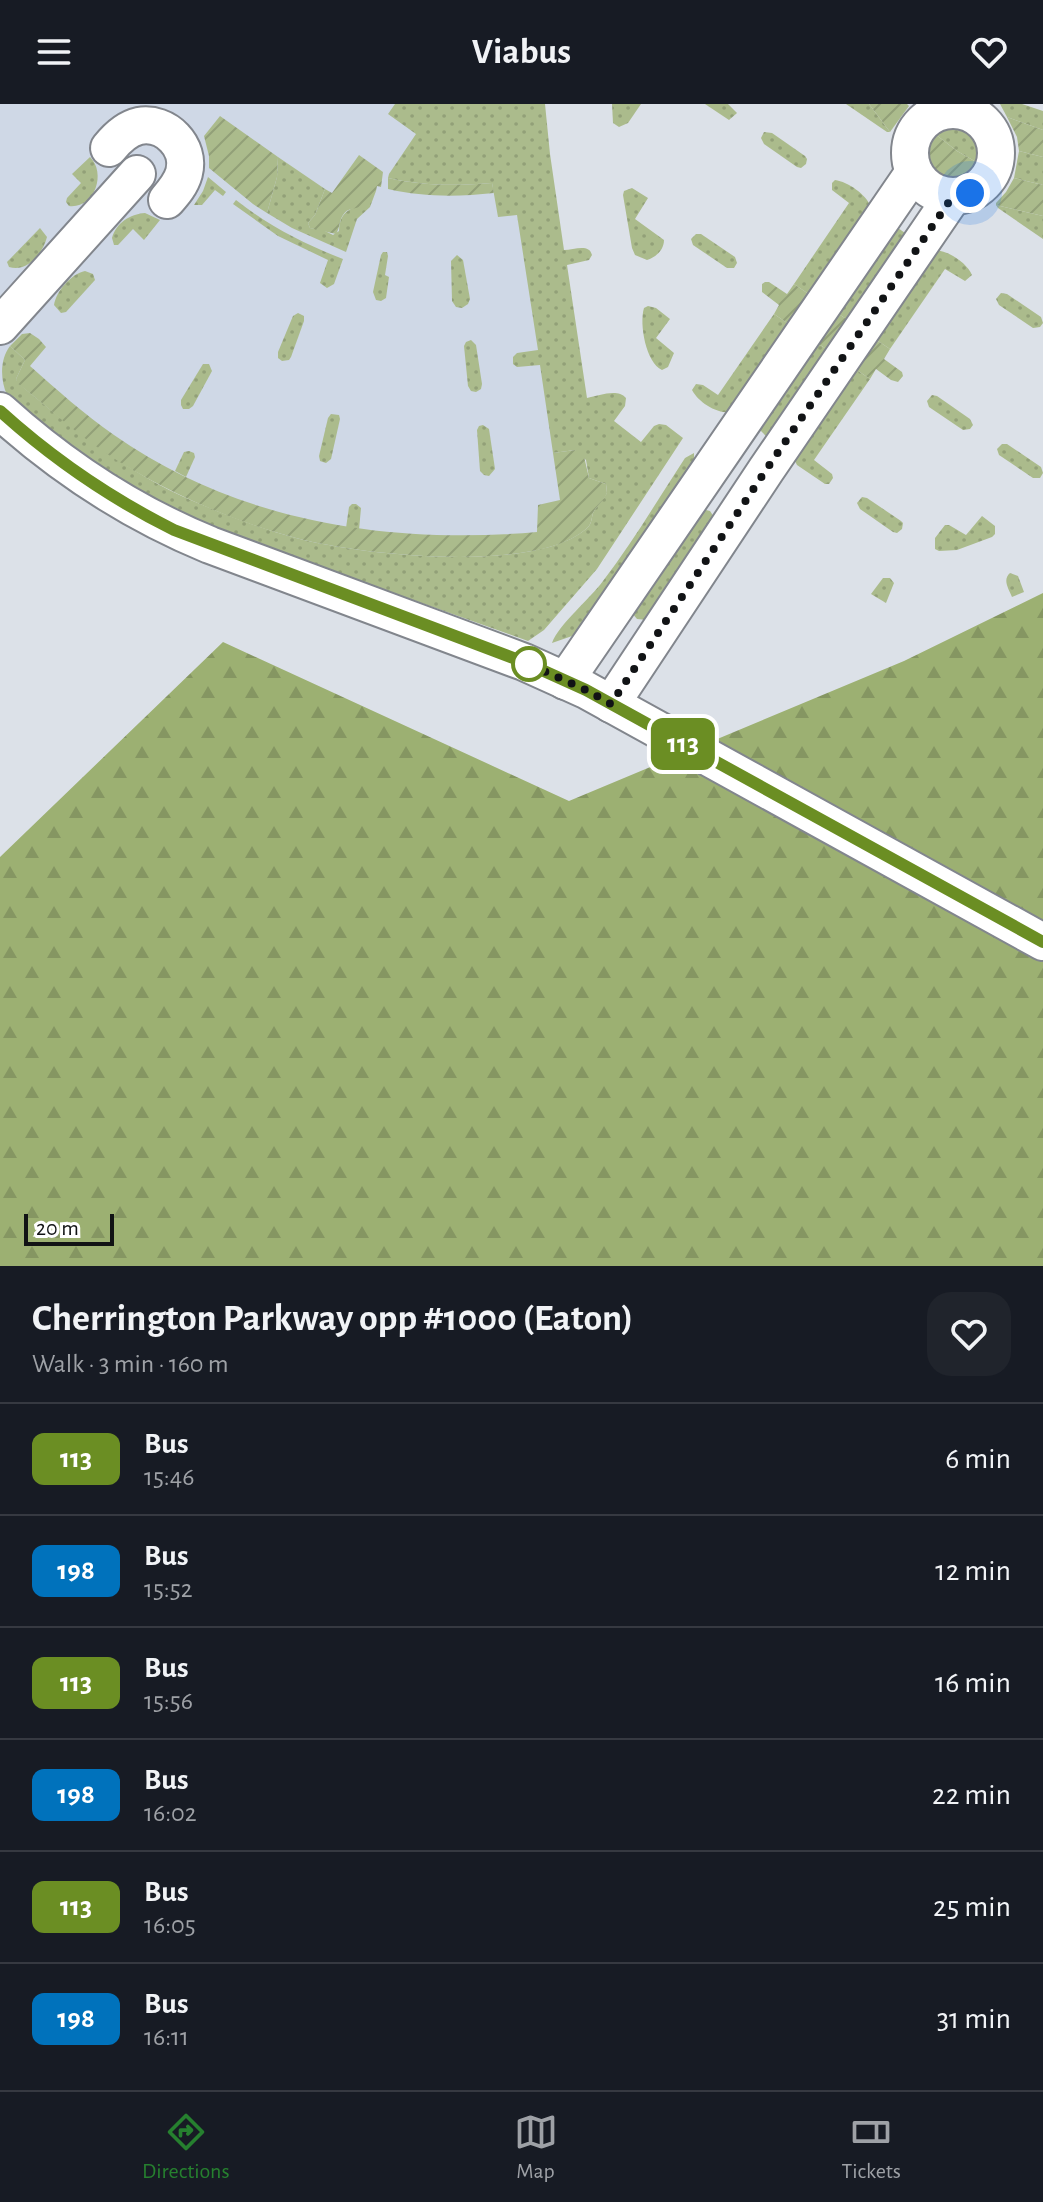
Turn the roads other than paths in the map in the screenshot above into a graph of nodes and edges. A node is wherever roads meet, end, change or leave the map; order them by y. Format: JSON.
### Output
{"nodes":[{"id":1,"x":109,"y":148,"type":"dead end"},
{"id":2,"x":914,"y":172,"type":"junction"},
{"id":3,"x":137,"y":174,"type":"dead end"},
{"id":4,"x":953,"y":196,"type":"junction"},
{"id":5,"x":167,"y":200,"type":"dead end"},
{"id":6,"x":0,"y":326,"type":"edge"},
{"id":7,"x":0,"y":411,"type":"edge"},
{"id":8,"x":565,"y":681,"type":"junction"},
{"id":9,"x":611,"y":704,"type":"junction"},
{"id":10,"x":1043,"y":942,"type":"edge"}],
"edges":[{"from":1,"to":5,"type":"street"},
{"from":2,"to":4,"type":"street"},
{"from":2,"to":4,"type":"street"},
{"from":2,"to":8,"type":"street"},
{"from":3,"to":6,"type":"street"},
{"from":4,"to":9,"type":"street"},
{"from":7,"to":8,"type":"street"},
{"from":8,"to":9,"type":"street"},
{"from":9,"to":10,"type":"street"}]}
